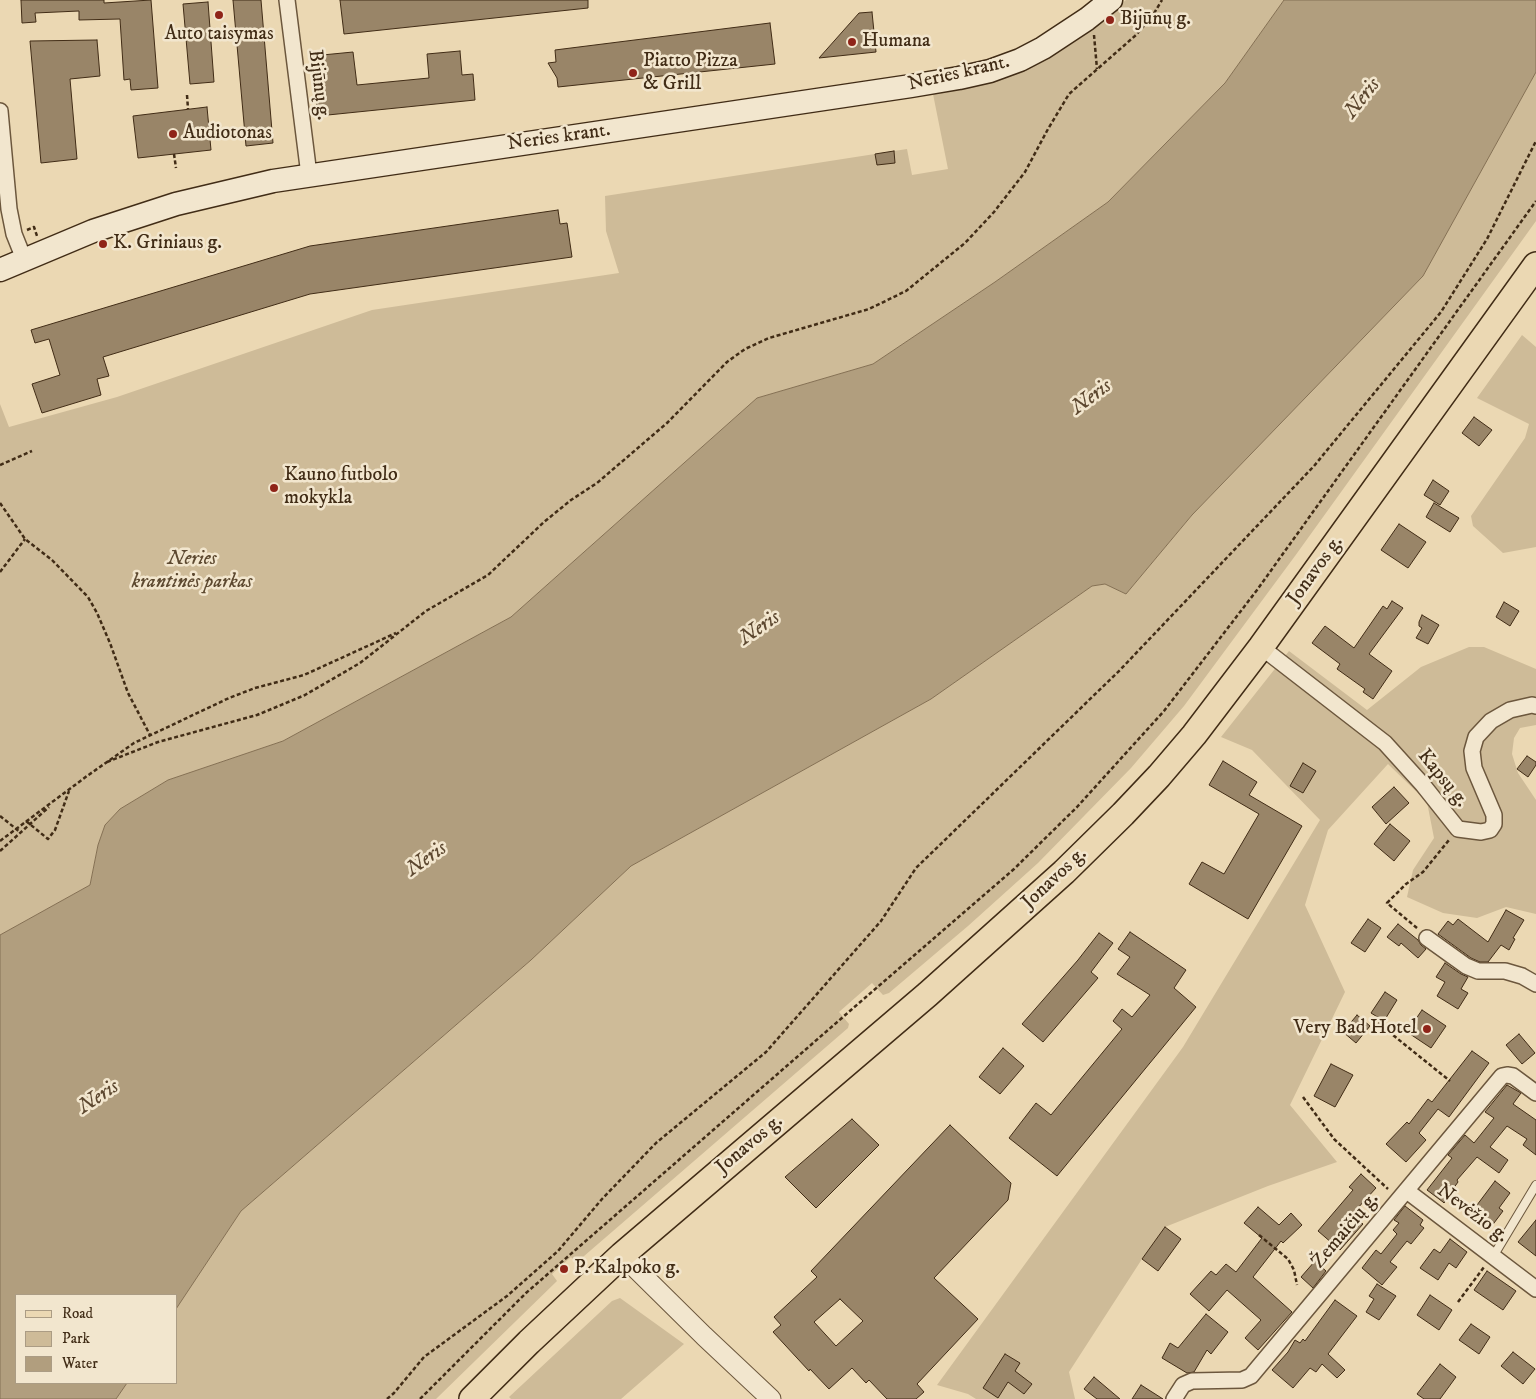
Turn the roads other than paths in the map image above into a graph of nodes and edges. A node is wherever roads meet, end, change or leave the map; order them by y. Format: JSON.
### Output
{"nodes":[{"id":1,"x":287,"y":0,"type":"edge"},
{"id":2,"x":1110,"y":0,"type":"edge"},
{"id":3,"x":0,"y":111,"type":"edge"},
{"id":4,"x":309,"y":175,"type":"junction"},
{"id":5,"x":24,"y":260,"type":"junction"},
{"id":6,"x":1536,"y":265,"type":"edge"},
{"id":7,"x":0,"y":270,"type":"edge"},
{"id":8,"x":1261,"y":647,"type":"junction"},
{"id":9,"x":1536,"y":706,"type":"edge"},
{"id":10,"x":1427,"y":938,"type":"road end"},
{"id":11,"x":1536,"y":984,"type":"edge"},
{"id":12,"x":1536,"y":1093,"type":"edge"},
{"id":13,"x":1536,"y":1185,"type":"edge"},
{"id":14,"x":1403,"y":1195,"type":"junction"},
{"id":15,"x":622,"y":1255,"type":"junction"},
{"id":16,"x":1494,"y":1255,"type":"junction"},
{"id":17,"x":1536,"y":1289,"type":"edge"},
{"id":18,"x":472,"y":1399,"type":"edge"},
{"id":19,"x":772,"y":1399,"type":"edge"},
{"id":20,"x":1174,"y":1399,"type":"edge"}],
"edges":[{"from":1,"to":4,"type":"street","name":"Bijūnų g."},
{"from":2,"to":4,"type":"main road","name":"Neries krant."},
{"from":3,"to":5,"type":"street"},
{"from":4,"to":5,"type":"main road","name":"Neries krant."},
{"from":5,"to":7,"type":"main road","name":"Neries krant."},
{"from":6,"to":8,"type":"main road","name":"Jonavos g."},
{"from":8,"to":9,"type":"street","name":"Kapsų g."},
{"from":8,"to":15,"type":"main road","name":"Jonavos g."},
{"from":10,"to":11,"type":"street"},
{"from":12,"to":14,"type":"street","name":"Žemaičių g."},
{"from":13,"to":16,"type":"lane"},
{"from":14,"to":16,"type":"street","name":"Nevėžio g."},
{"from":14,"to":20,"type":"street","name":"Žemaičių g."},
{"from":15,"to":18,"type":"main road","name":"Jonavos g."},
{"from":15,"to":19,"type":"street"},
{"from":16,"to":17,"type":"street","name":"Nevėžio g."}]}
